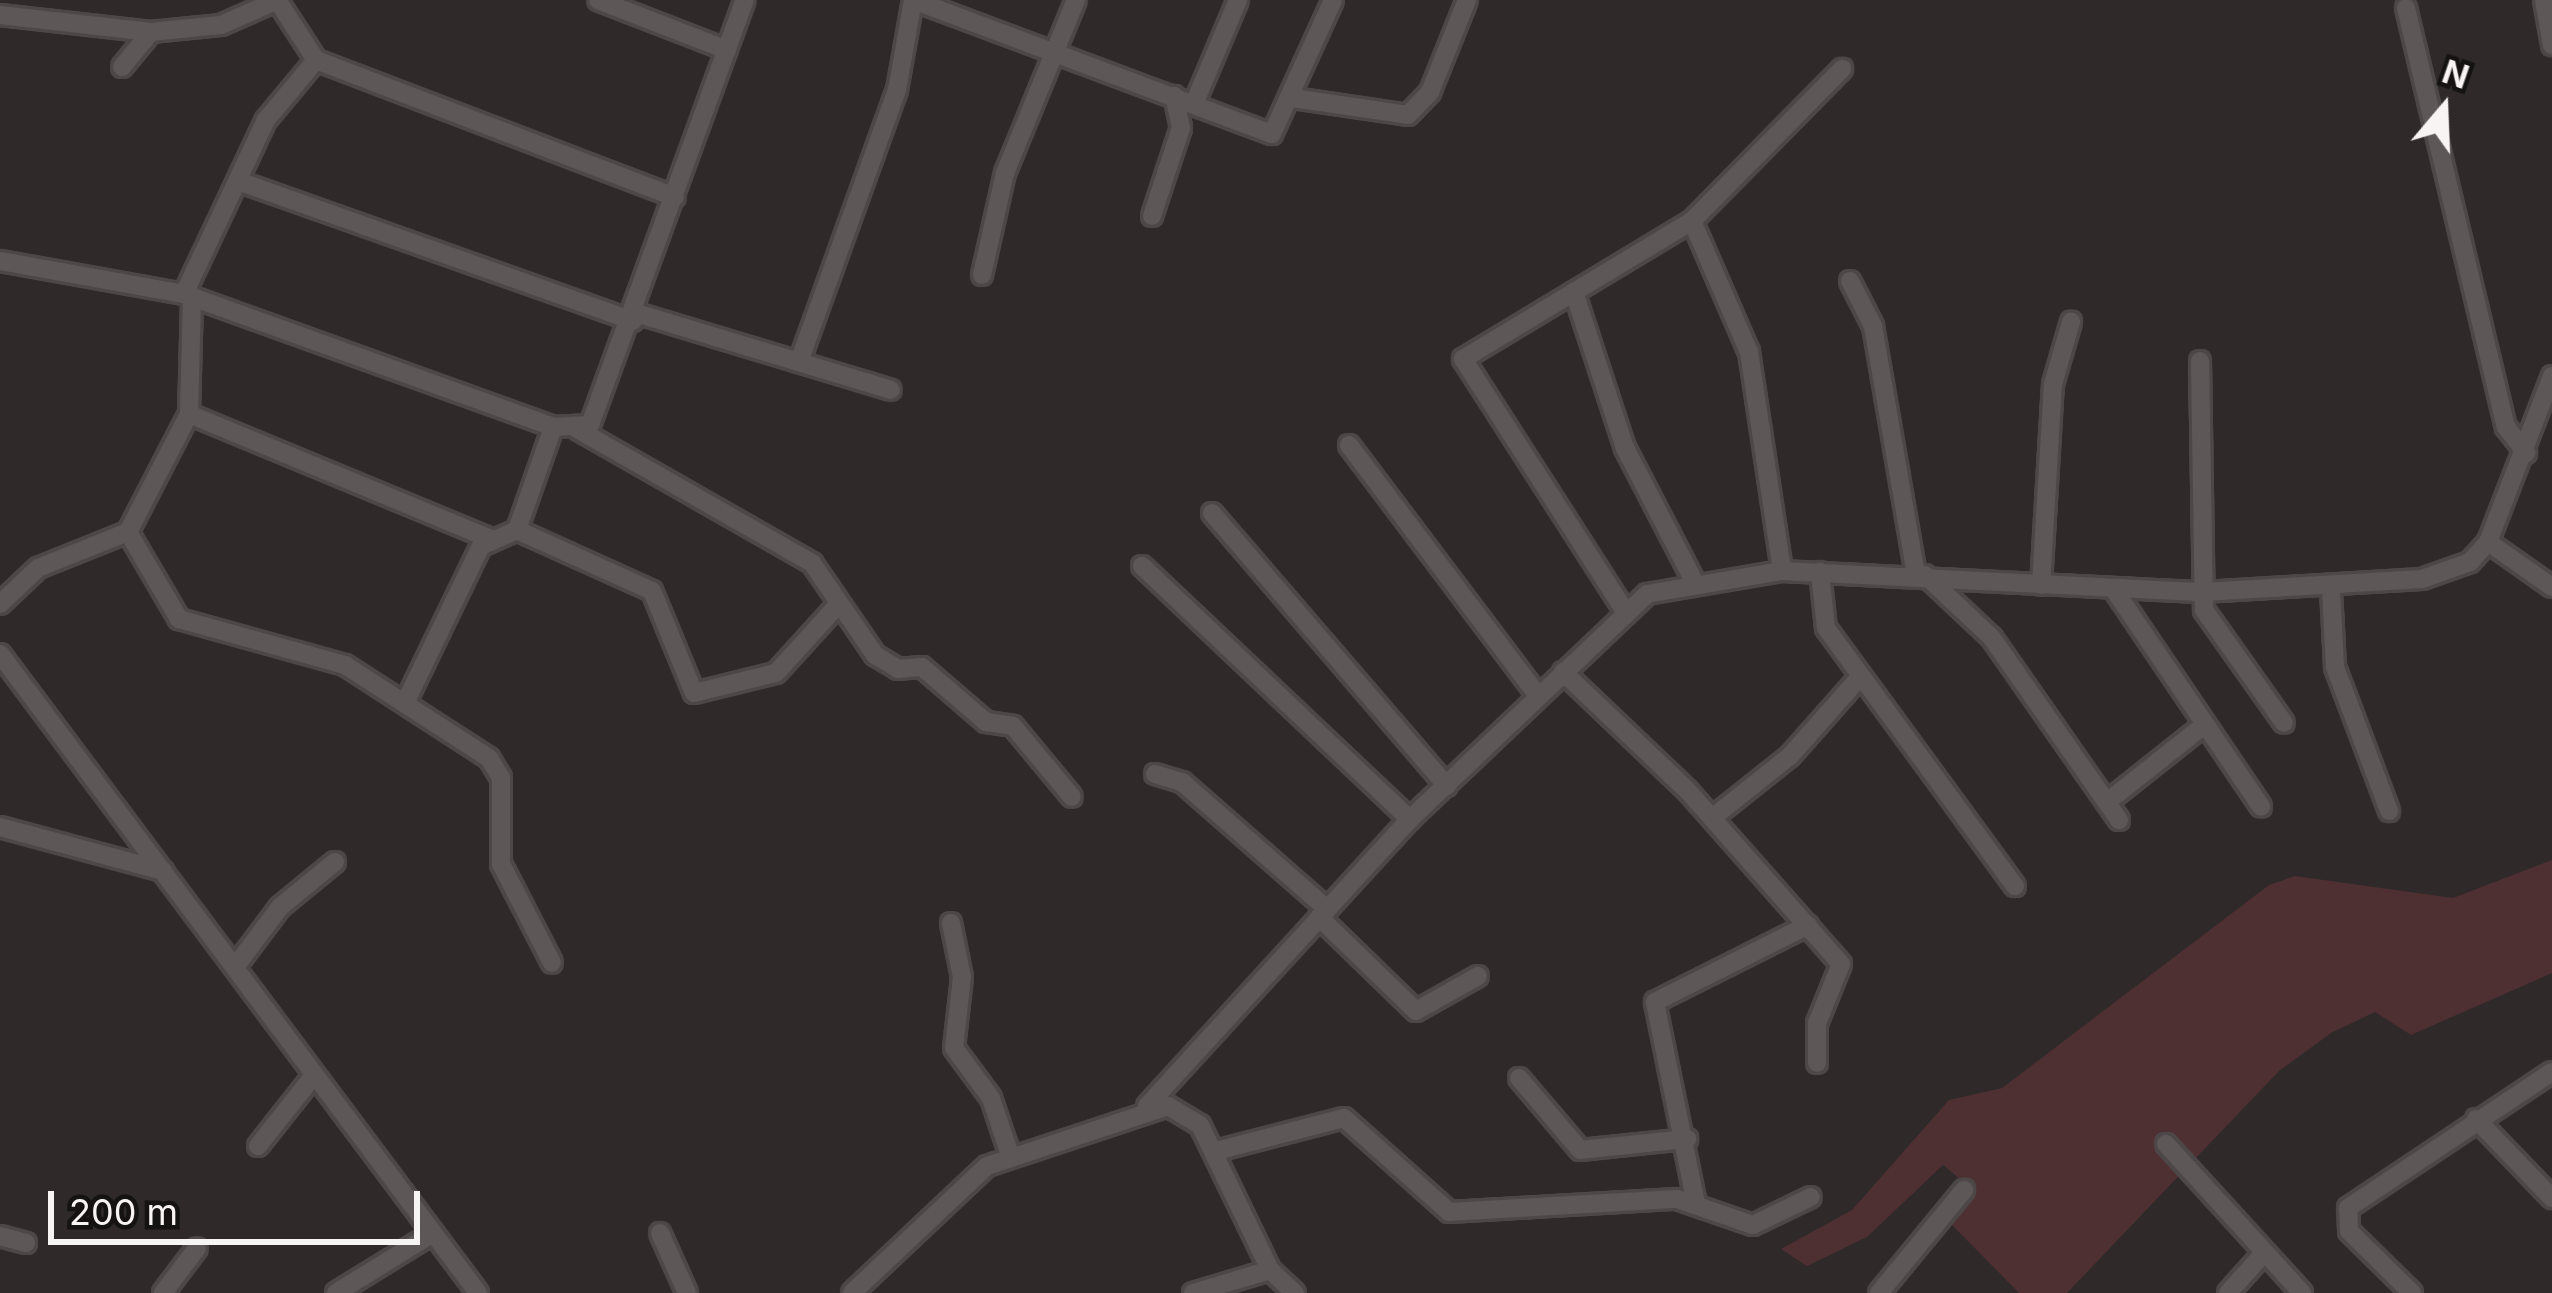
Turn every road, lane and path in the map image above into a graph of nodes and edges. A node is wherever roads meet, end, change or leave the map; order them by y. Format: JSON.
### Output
{"nodes":[{"id":1,"x":277,"y":0,"type":"edge"},
{"id":2,"x":598,"y":0,"type":"edge"},
{"id":3,"x":745,"y":0,"type":"edge"},
{"id":4,"x":1076,"y":0,"type":"edge"},
{"id":5,"x":1238,"y":0,"type":"edge"},
{"id":6,"x":1333,"y":0,"type":"edge"},
{"id":7,"x":1467,"y":0,"type":"edge"},
{"id":8,"x":2544,"y":0,"type":"edge"},
{"id":9,"x":2406,"y":8,"type":"dead end"},
{"id":10,"x":0,"y":15,"type":"edge"},
{"id":11,"x":151,"y":32,"type":"junction"},
{"id":12,"x":2552,"y":45,"type":"edge"},
{"id":13,"x":1056,"y":49,"type":"junction"},
{"id":14,"x":727,"y":50,"type":"junction"},
{"id":15,"x":316,"y":60,"type":"junction"},
{"id":16,"x":122,"y":67,"type":"dead end"},
{"id":17,"x":1842,"y":69,"type":"dead end"},
{"id":18,"x":1174,"y":96,"type":"junction"},
{"id":19,"x":1293,"y":98,"type":"junction"},
{"id":20,"x":1194,"y":104,"type":"junction"},
{"id":21,"x":238,"y":181,"type":"junction"},
{"id":22,"x":675,"y":197,"type":"junction"},
{"id":23,"x":1152,"y":216,"type":"dead end"},
{"id":24,"x":1692,"y":221,"type":"junction"},
{"id":25,"x":0,"y":261,"type":"edge"},
{"id":26,"x":982,"y":275,"type":"dead end"},
{"id":27,"x":1850,"y":281,"type":"dead end"},
{"id":28,"x":1574,"y":292,"type":"junction"},
{"id":29,"x":188,"y":295,"type":"junction"},
{"id":30,"x":634,"y":317,"type":"junction"},
{"id":31,"x":2072,"y":322,"type":"dead end"},
{"id":32,"x":2200,"y":361,"type":"dead end"},
{"id":33,"x":799,"y":362,"type":"junction"},
{"id":34,"x":2552,"y":376,"type":"edge"},
{"id":35,"x":891,"y":390,"type":"dead end"},
{"id":36,"x":2548,"y":403,"type":"edge"},
{"id":37,"x":189,"y":414,"type":"junction"},
{"id":38,"x":553,"y":427,"type":"junction"},
{"id":39,"x":577,"y":428,"type":"junction"},
{"id":40,"x":1349,"y":446,"type":"dead end"},
{"id":41,"x":2526,"y":453,"type":"junction"},
{"id":42,"x":1212,"y":513,"type":"dead end"},
{"id":43,"x":517,"y":530,"type":"junction"},
{"id":44,"x":128,"y":532,"type":"junction"},
{"id":45,"x":489,"y":538,"type":"junction"},
{"id":46,"x":2488,"y":542,"type":"junction"},
{"id":47,"x":1142,"y":566,"type":"dead end"},
{"id":48,"x":1783,"y":572,"type":"junction"},
{"id":49,"x":1820,"y":572,"type":"junction"},
{"id":50,"x":1920,"y":575,"type":"junction"},
{"id":51,"x":1694,"y":579,"type":"junction"},
{"id":52,"x":2041,"y":585,"type":"junction"},
{"id":53,"x":2552,"y":586,"type":"edge"},
{"id":54,"x":2113,"y":588,"type":"junction"},
{"id":55,"x":2331,"y":590,"type":"junction"},
{"id":56,"x":2203,"y":592,"type":"junction"},
{"id":57,"x":0,"y":604,"type":"edge"},
{"id":58,"x":836,"y":607,"type":"junction"},
{"id":59,"x":1623,"y":608,"type":"junction"},
{"id":60,"x":0,"y":654,"type":"edge"},
{"id":61,"x":1563,"y":672,"type":"junction"},
{"id":62,"x":1858,"y":678,"type":"junction"},
{"id":63,"x":1538,"y":696,"type":"junction"},
{"id":64,"x":406,"y":701,"type":"junction"},
{"id":65,"x":2284,"y":723,"type":"dead end"},
{"id":66,"x":2203,"y":726,"type":"junction"},
{"id":67,"x":1155,"y":774,"type":"dead end"},
{"id":68,"x":1447,"y":786,"type":"junction"},
{"id":69,"x":1072,"y":797,"type":"dead end"},
{"id":70,"x":2107,"y":802,"type":"junction"},
{"id":71,"x":2261,"y":807,"type":"dead end"},
{"id":72,"x":2389,"y":811,"type":"dead end"},
{"id":73,"x":1712,"y":818,"type":"junction"},
{"id":74,"x":1410,"y":819,"type":"junction"},
{"id":75,"x":2119,"y":820,"type":"dead end"},
{"id":76,"x":0,"y":827,"type":"edge"},
{"id":77,"x":334,"y":862,"type":"dead end"},
{"id":78,"x":163,"y":871,"type":"junction"},
{"id":79,"x":2015,"y":886,"type":"dead end"},
{"id":80,"x":1322,"y":913,"type":"junction"},
{"id":81,"x":951,"y":923,"type":"dead end"},
{"id":82,"x":1808,"y":925,"type":"junction"},
{"id":83,"x":551,"y":963,"type":"dead end"},
{"id":84,"x":235,"y":967,"type":"junction"},
{"id":85,"x":1478,"y":976,"type":"dead end"},
{"id":86,"x":1817,"y":1063,"type":"dead end"},
{"id":87,"x":2552,"y":1072,"type":"edge"},
{"id":88,"x":314,"y":1075,"type":"junction"},
{"id":89,"x":1519,"y":1078,"type":"dead end"},
{"id":90,"x":1147,"y":1106,"type":"junction"},
{"id":91,"x":2476,"y":1119,"type":"junction"},
{"id":92,"x":1687,"y":1139,"type":"junction"},
{"id":93,"x":2166,"y":1144,"type":"dead end"},
{"id":94,"x":258,"y":1146,"type":"dead end"},
{"id":95,"x":1216,"y":1151,"type":"junction"},
{"id":96,"x":1010,"y":1155,"type":"junction"},
{"id":97,"x":1964,"y":1190,"type":"dead end"},
{"id":98,"x":1811,"y":1197,"type":"dead end"},
{"id":99,"x":2552,"y":1198,"type":"edge"},
{"id":100,"x":1696,"y":1204,"type":"junction"},
{"id":101,"x":433,"y":1233,"type":"junction"},
{"id":102,"x":660,"y":1233,"type":"dead end"},
{"id":103,"x":0,"y":1236,"type":"edge"},
{"id":104,"x":26,"y":1243,"type":"dead end"},
{"id":105,"x":197,"y":1248,"type":"dead end"},
{"id":106,"x":2264,"y":1253,"type":"junction"},
{"id":107,"x":1270,"y":1270,"type":"junction"},
{"id":108,"x":163,"y":1293,"type":"edge"},
{"id":109,"x":336,"y":1293,"type":"edge"},
{"id":110,"x":478,"y":1293,"type":"edge"},
{"id":111,"x":688,"y":1293,"type":"edge"},
{"id":112,"x":852,"y":1293,"type":"edge"},
{"id":113,"x":1193,"y":1293,"type":"edge"},
{"id":114,"x":1295,"y":1293,"type":"edge"},
{"id":115,"x":1879,"y":1293,"type":"edge"},
{"id":116,"x":2228,"y":1293,"type":"edge"},
{"id":117,"x":2302,"y":1293,"type":"edge"},
{"id":118,"x":2412,"y":1293,"type":"edge"}],
"edges":[{"from":1,"to":11,"type":"street"},
{"from":1,"to":15,"type":"street"},
{"from":2,"to":14,"type":"street"},
{"from":3,"to":14,"type":"street"},
{"from":4,"to":13,"type":"street"},
{"from":5,"to":20,"type":"street"},
{"from":6,"to":19,"type":"street"},
{"from":7,"to":19,"type":"street"},
{"from":8,"to":12,"type":"street"},
{"from":9,"to":41,"type":"street"},
{"from":10,"to":11,"type":"street"},
{"from":11,"to":16,"type":"street"},
{"from":13,"to":18,"type":"street"},
{"from":13,"to":26,"type":"street"},
{"from":13,"to":33,"type":"street"},
{"from":14,"to":22,"type":"street"},
{"from":15,"to":21,"type":"street"},
{"from":15,"to":22,"type":"street"},
{"from":17,"to":24,"type":"street"},
{"from":18,"to":20,"type":"street"},
{"from":18,"to":23,"type":"street"},
{"from":19,"to":20,"type":"street"},
{"from":21,"to":29,"type":"street"},
{"from":21,"to":30,"type":"street"},
{"from":22,"to":30,"type":"street"},
{"from":24,"to":28,"type":"street"},
{"from":24,"to":48,"type":"street"},
{"from":25,"to":29,"type":"street"},
{"from":27,"to":50,"type":"street"},
{"from":28,"to":51,"type":"street"},
{"from":28,"to":59,"type":"street"},
{"from":29,"to":37,"type":"street"},
{"from":29,"to":38,"type":"street"},
{"from":30,"to":33,"type":"street"},
{"from":30,"to":39,"type":"street"},
{"from":31,"to":52,"type":"street"},
{"from":32,"to":56,"type":"street"},
{"from":33,"to":35,"type":"street"},
{"from":34,"to":36,"type":"street"},
{"from":36,"to":41,"type":"street"},
{"from":37,"to":44,"type":"street"},
{"from":37,"to":45,"type":"street"},
{"from":38,"to":39,"type":"street"},
{"from":38,"to":43,"type":"street"},
{"from":39,"to":58,"type":"street"},
{"from":40,"to":63,"type":"street"},
{"from":41,"to":46,"type":"street"},
{"from":42,"to":68,"type":"street"},
{"from":43,"to":45,"type":"street"},
{"from":43,"to":58,"type":"street"},
{"from":44,"to":57,"type":"street"},
{"from":44,"to":64,"type":"street"},
{"from":45,"to":64,"type":"street"},
{"from":46,"to":53,"type":"street"},
{"from":46,"to":55,"type":"street"},
{"from":47,"to":74,"type":"street"},
{"from":48,"to":49,"type":"street"},
{"from":48,"to":51,"type":"street"},
{"from":49,"to":50,"type":"street"},
{"from":49,"to":62,"type":"street"},
{"from":50,"to":52,"type":"street"},
{"from":50,"to":70,"type":"street"},
{"from":51,"to":59,"type":"street"},
{"from":52,"to":54,"type":"street"},
{"from":54,"to":56,"type":"street"},
{"from":54,"to":66,"type":"street"},
{"from":55,"to":56,"type":"street"},
{"from":55,"to":72,"type":"street"},
{"from":56,"to":65,"type":"street"},
{"from":58,"to":69,"type":"street"},
{"from":59,"to":61,"type":"street"},
{"from":60,"to":78,"type":"street"},
{"from":61,"to":63,"type":"street"},
{"from":61,"to":73,"type":"street"},
{"from":62,"to":73,"type":"street"},
{"from":62,"to":79,"type":"street"},
{"from":63,"to":68,"type":"street"},
{"from":64,"to":83,"type":"street"},
{"from":66,"to":70,"type":"street"},
{"from":66,"to":71,"type":"street"},
{"from":67,"to":80,"type":"street"},
{"from":68,"to":74,"type":"street"},
{"from":70,"to":75,"type":"street"},
{"from":73,"to":82,"type":"street"},
{"from":74,"to":80,"type":"street"},
{"from":76,"to":78,"type":"street"},
{"from":77,"to":84,"type":"street"},
{"from":78,"to":84,"type":"street"},
{"from":80,"to":85,"type":"street"},
{"from":80,"to":90,"type":"street"},
{"from":81,"to":96,"type":"street"},
{"from":82,"to":86,"type":"street"},
{"from":82,"to":92,"type":"street"},
{"from":84,"to":88,"type":"street"},
{"from":87,"to":91,"type":"street"},
{"from":88,"to":94,"type":"street"},
{"from":88,"to":101,"type":"street"},
{"from":89,"to":92,"type":"street"},
{"from":90,"to":95,"type":"street"},
{"from":90,"to":96,"type":"street"},
{"from":91,"to":99,"type":"street"},
{"from":91,"to":118,"type":"street"},
{"from":92,"to":100,"type":"street"},
{"from":93,"to":106,"type":"street"},
{"from":95,"to":100,"type":"street"},
{"from":95,"to":107,"type":"street"},
{"from":96,"to":112,"type":"street"},
{"from":97,"to":115,"type":"street"},
{"from":98,"to":100,"type":"street"},
{"from":101,"to":109,"type":"street"},
{"from":101,"to":110,"type":"street"},
{"from":102,"to":111,"type":"street"},
{"from":103,"to":104,"type":"street"},
{"from":105,"to":108,"type":"street"},
{"from":106,"to":116,"type":"street"},
{"from":106,"to":117,"type":"street"},
{"from":107,"to":113,"type":"street"},
{"from":107,"to":114,"type":"street"}]}
